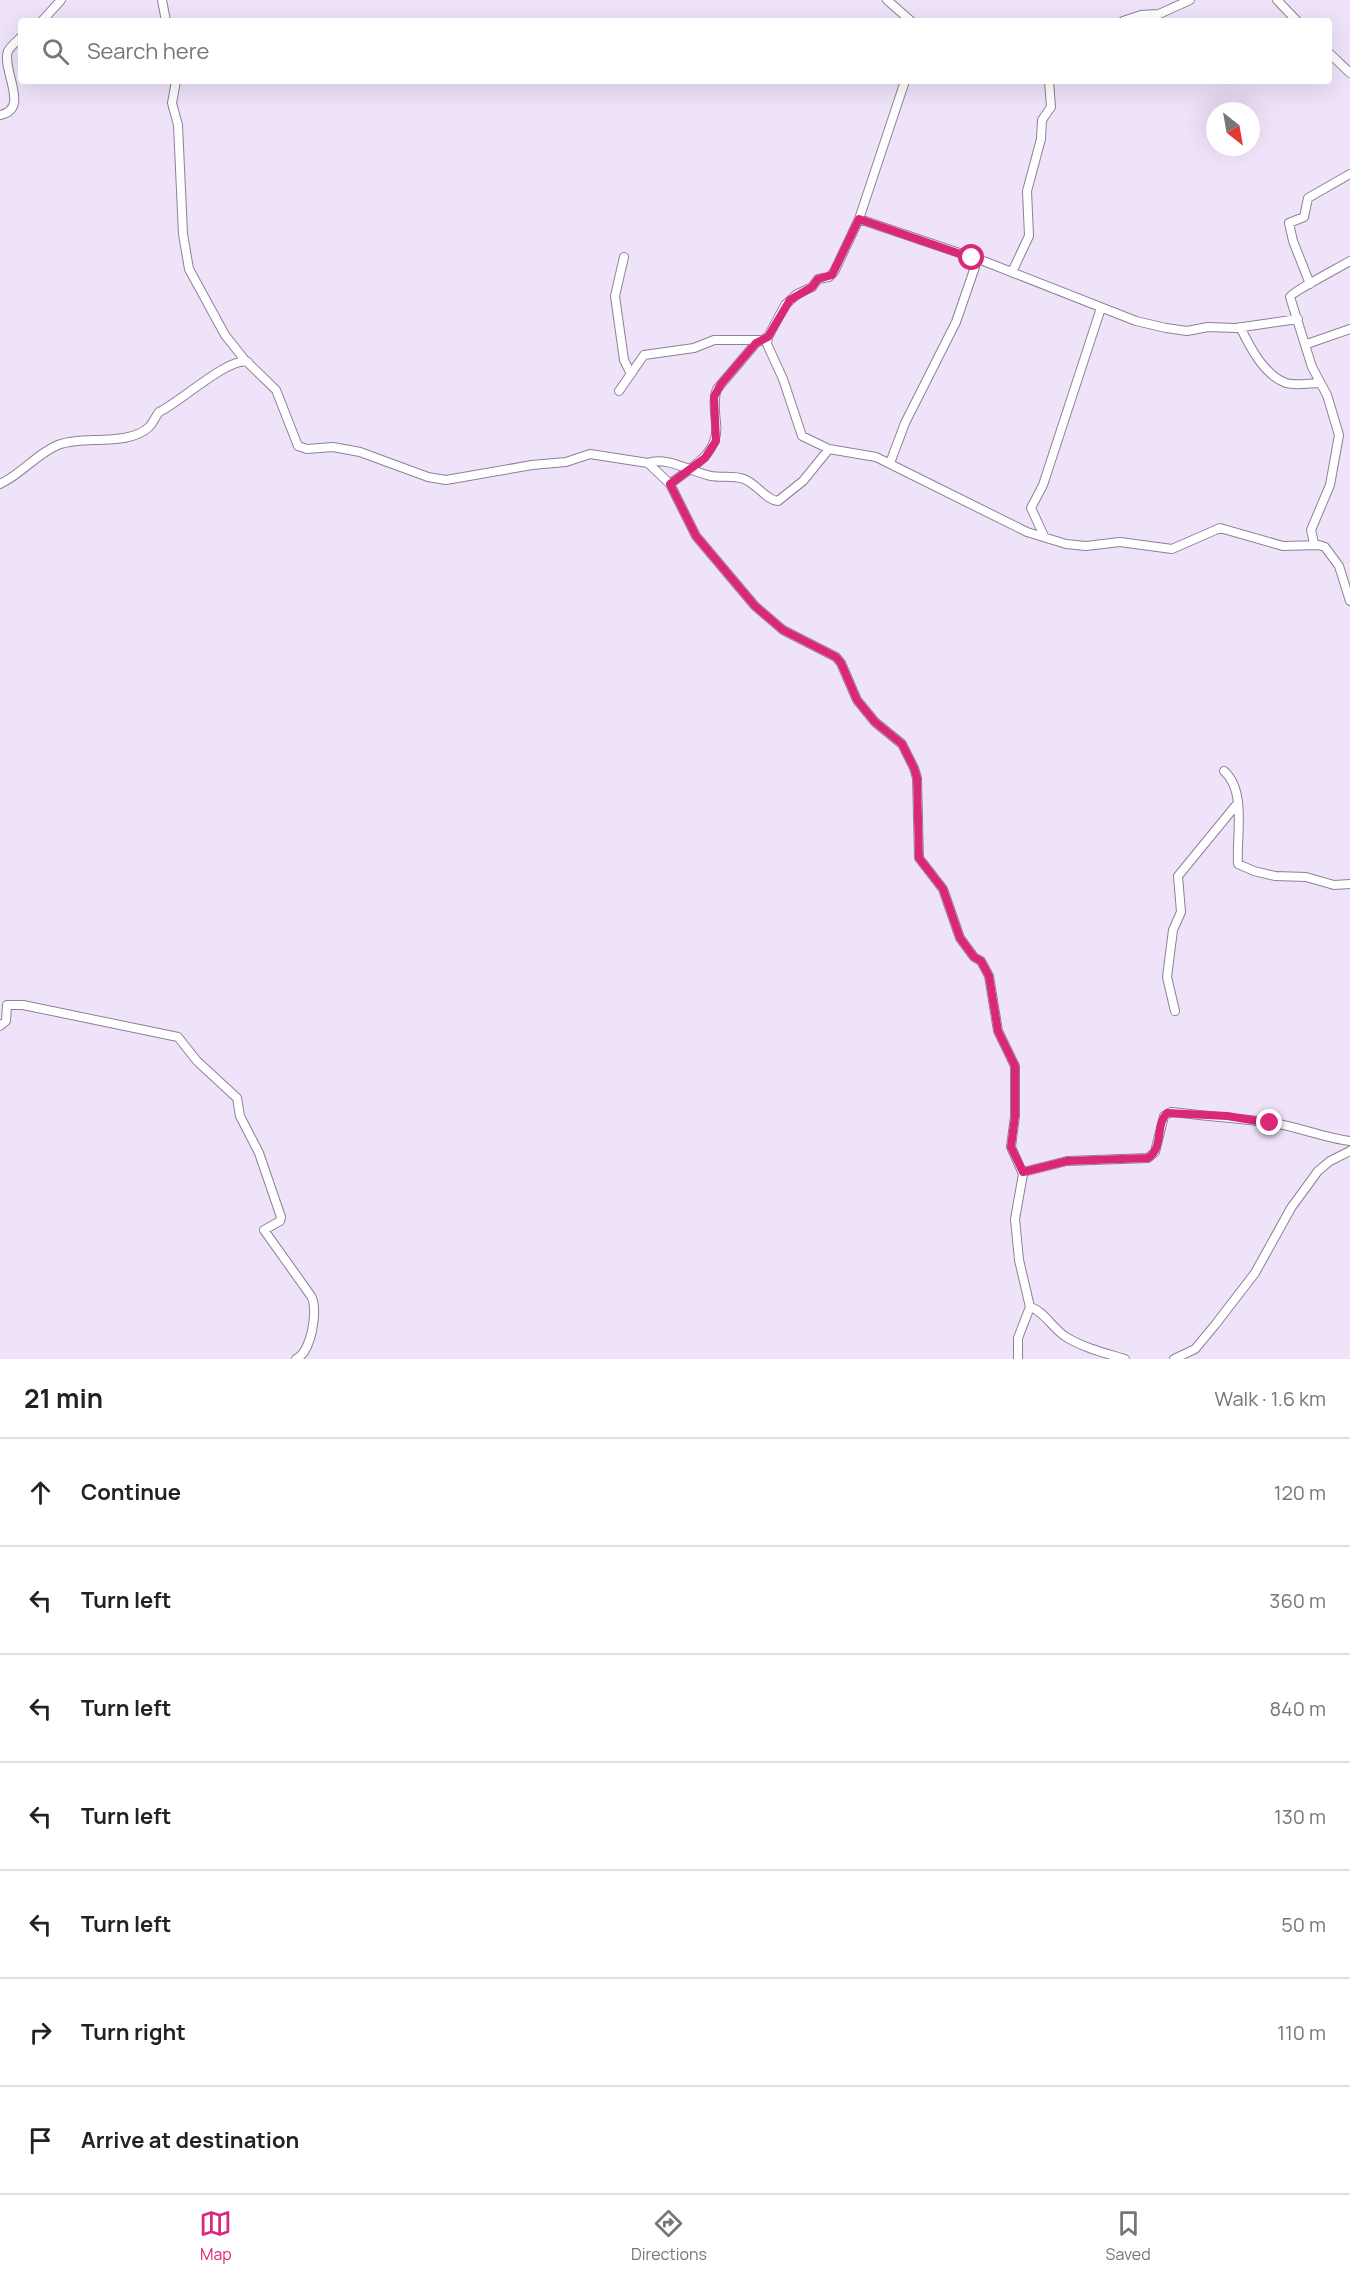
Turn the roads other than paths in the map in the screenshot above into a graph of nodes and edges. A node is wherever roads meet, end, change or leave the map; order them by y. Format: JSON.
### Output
{"nodes":[{"id":1,"x":61,"y":0,"type":"edge"},
{"id":2,"x":162,"y":0,"type":"edge"},
{"id":3,"x":887,"y":0,"type":"edge"},
{"id":4,"x":1190,"y":0,"type":"edge"},
{"id":5,"x":1277,"y":0,"type":"edge"},
{"id":6,"x":45,"y":18,"type":"edge"},
{"id":7,"x":165,"y":18,"type":"edge"},
{"id":8,"x":906,"y":18,"type":"edge"},
{"id":9,"x":1132,"y":18,"type":"edge"},
{"id":10,"x":1294,"y":18,"type":"edge"},
{"id":11,"x":18,"y":41,"type":"edge"},
{"id":12,"x":1332,"y":56,"type":"edge"},
{"id":13,"x":1350,"y":73,"type":"edge"},
{"id":14,"x":175,"y":84,"type":"edge"},
{"id":15,"x":904,"y":84,"type":"edge"},
{"id":16,"x":1049,"y":84,"type":"edge"},
{"id":17,"x":0,"y":115,"type":"edge"},
{"id":18,"x":1350,"y":174,"type":"edge"},
{"id":19,"x":859,"y":219,"type":"junction"},
{"id":20,"x":624,"y":257,"type":"dead end"},
{"id":21,"x":1350,"y":261,"type":"edge"},
{"id":22,"x":978,"y":263,"type":"junction"},
{"id":23,"x":1012,"y":272,"type":"junction"},
{"id":24,"x":1310,"y":284,"type":"junction"},
{"id":25,"x":1101,"y":308,"type":"junction"},
{"id":26,"x":1298,"y":319,"type":"junction"},
{"id":27,"x":1240,"y":327,"type":"junction"},
{"id":28,"x":1350,"y":329,"type":"edge"},
{"id":29,"x":764,"y":338,"type":"junction"},
{"id":30,"x":1307,"y":344,"type":"junction"},
{"id":31,"x":248,"y":362,"type":"junction"},
{"id":32,"x":631,"y":375,"type":"junction"},
{"id":33,"x":1320,"y":383,"type":"junction"},
{"id":34,"x":619,"y":391,"type":"dead end"},
{"id":35,"x":829,"y":449,"type":"junction"},
{"id":36,"x":648,"y":463,"type":"junction"},
{"id":37,"x":890,"y":463,"type":"junction"},
{"id":38,"x":687,"y":469,"type":"junction"},
{"id":39,"x":0,"y":484,"type":"edge"},
{"id":40,"x":670,"y":484,"type":"junction"},
{"id":41,"x":1044,"y":536,"type":"junction"},
{"id":42,"x":1314,"y":543,"type":"junction"},
{"id":43,"x":1350,"y":601,"type":"edge"},
{"id":44,"x":1224,"y":771,"type":"dead end"},
{"id":45,"x":1237,"y":804,"type":"junction"},
{"id":46,"x":1350,"y":884,"type":"edge"},
{"id":47,"x":1175,"y":1011,"type":"dead end"},
{"id":48,"x":0,"y":1026,"type":"edge"},
{"id":49,"x":1350,"y":1141,"type":"edge"},
{"id":50,"x":1350,"y":1152,"type":"edge"},
{"id":51,"x":1023,"y":1172,"type":"junction"},
{"id":52,"x":1030,"y":1307,"type":"junction"},
{"id":53,"x":296,"y":1359,"type":"edge"},
{"id":54,"x":1018,"y":1359,"type":"edge"},
{"id":55,"x":1125,"y":1359,"type":"edge"},
{"id":56,"x":1174,"y":1359,"type":"edge"}],
"edges":[{"from":1,"to":6,"type":"street"},
{"from":2,"to":7,"type":"street"},
{"from":3,"to":8,"type":"street"},
{"from":4,"to":9,"type":"street"},
{"from":5,"to":10,"type":"street"},
{"from":11,"to":17,"type":"street"},
{"from":12,"to":13,"type":"street"},
{"from":14,"to":31,"type":"street"},
{"from":15,"to":19,"type":"street"},
{"from":16,"to":23,"type":"street"},
{"from":18,"to":24,"type":"street"},
{"from":19,"to":22,"type":"street"},
{"from":19,"to":29,"type":"street"},
{"from":20,"to":32,"type":"street"},
{"from":21,"to":24,"type":"street"},
{"from":22,"to":23,"type":"street"},
{"from":22,"to":37,"type":"street"},
{"from":23,"to":25,"type":"street"},
{"from":24,"to":26,"type":"street"},
{"from":25,"to":27,"type":"street"},
{"from":25,"to":41,"type":"street"},
{"from":26,"to":27,"type":"street"},
{"from":26,"to":30,"type":"street"},
{"from":27,"to":33,"type":"street"},
{"from":28,"to":30,"type":"street"},
{"from":29,"to":32,"type":"street"},
{"from":29,"to":35,"type":"street"},
{"from":29,"to":38,"type":"street"},
{"from":30,"to":33,"type":"street"},
{"from":31,"to":36,"type":"street"},
{"from":31,"to":39,"type":"street"},
{"from":32,"to":34,"type":"street"},
{"from":33,"to":42,"type":"street"},
{"from":35,"to":37,"type":"street"},
{"from":35,"to":38,"type":"street"},
{"from":36,"to":38,"type":"street"},
{"from":36,"to":40,"type":"street"},
{"from":37,"to":41,"type":"street"},
{"from":38,"to":40,"type":"street"},
{"from":40,"to":51,"type":"street"},
{"from":41,"to":42,"type":"street"},
{"from":42,"to":43,"type":"street"},
{"from":44,"to":45,"type":"street"},
{"from":45,"to":46,"type":"street"},
{"from":45,"to":47,"type":"street"},
{"from":48,"to":53,"type":"street"},
{"from":49,"to":51,"type":"street"},
{"from":50,"to":56,"type":"street"},
{"from":51,"to":52,"type":"street"},
{"from":52,"to":54,"type":"street"},
{"from":52,"to":55,"type":"street"}]}
